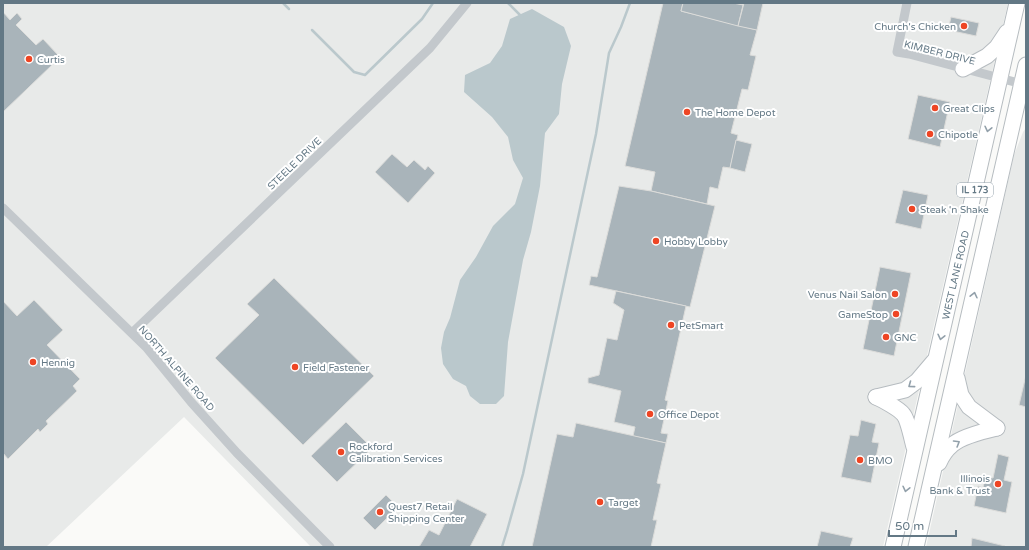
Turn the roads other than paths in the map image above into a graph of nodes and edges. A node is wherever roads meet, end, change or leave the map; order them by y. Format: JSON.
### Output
{"nodes":[{"id":1,"x":466,"y":3,"type":"edge"},
{"id":2,"x":907,"y":3,"type":"edge"},
{"id":3,"x":1017,"y":3,"type":"edge"},
{"id":4,"x":1013,"y":22,"type":"junction"},
{"id":5,"x":1026,"y":65,"type":"edge"},
{"id":6,"x":963,"y":69,"type":"junction"},
{"id":7,"x":1000,"y":78,"type":"junction"},
{"id":8,"x":1024,"y":85,"type":"edge"},
{"id":9,"x":1026,"y":115,"type":"edge"},
{"id":10,"x":1007,"y":151,"type":"junction"},
{"id":11,"x":3,"y":208,"type":"edge"},
{"id":12,"x":132,"y":333,"type":"junction"},
{"id":13,"x":936,"y":359,"type":"junction"},
{"id":14,"x":956,"y":374,"type":"junction"},
{"id":15,"x":915,"y":451,"type":"junction"},
{"id":16,"x":933,"y":473,"type":"junction"},
{"id":17,"x":330,"y":547,"type":"edge"},
{"id":18,"x":893,"y":547,"type":"edge"},
{"id":19,"x":916,"y":547,"type":"edge"}],
"edges":[{"from":1,"to":12,"type":"street","name":"STEELE DRIVE"},
{"from":2,"to":6,"type":"street","name":"KIMBER DRIVE"},
{"from":3,"to":4,"type":"main road","name":"WEST LANE ROAD","number":"IL 173"},
{"from":4,"to":6,"type":"main road"},
{"from":4,"to":7,"type":"main road","name":"WEST LANE ROAD","number":"IL 173"},
{"from":5,"to":8,"type":"main road","number":"IL 173"},
{"from":6,"to":7,"type":"street","name":"KIMBER DRIVE"},
{"from":7,"to":8,"type":"street","name":"KIMBER DRIVE"},
{"from":7,"to":13,"type":"main road","name":"WEST LANE ROAD","number":"IL 173","one_way":true},
{"from":8,"to":10,"type":"main road","number":"IL 173"},
{"from":9,"to":10,"type":"main road"},
{"from":14,"to":10,"type":"main road","number":"IL 173","one_way":true},
{"from":11,"to":12,"type":"street","name":"NORTH ALPINE ROAD"},
{"from":12,"to":17,"type":"street","name":"NORTH ALPINE ROAD"},
{"from":13,"to":15,"type":"main road","name":"WEST LANE ROAD","number":"IL 173"},
{"from":13,"to":15,"type":"main road","one_way":true},
{"from":14,"to":16,"type":"main road","number":"IL 173"},
{"from":16,"to":14,"type":"main road","one_way":true},
{"from":15,"to":18,"type":"main road","name":"WEST LANE ROAD","number":"IL 173","one_way":true},
{"from":16,"to":19,"type":"main road","number":"IL 173"}]}
